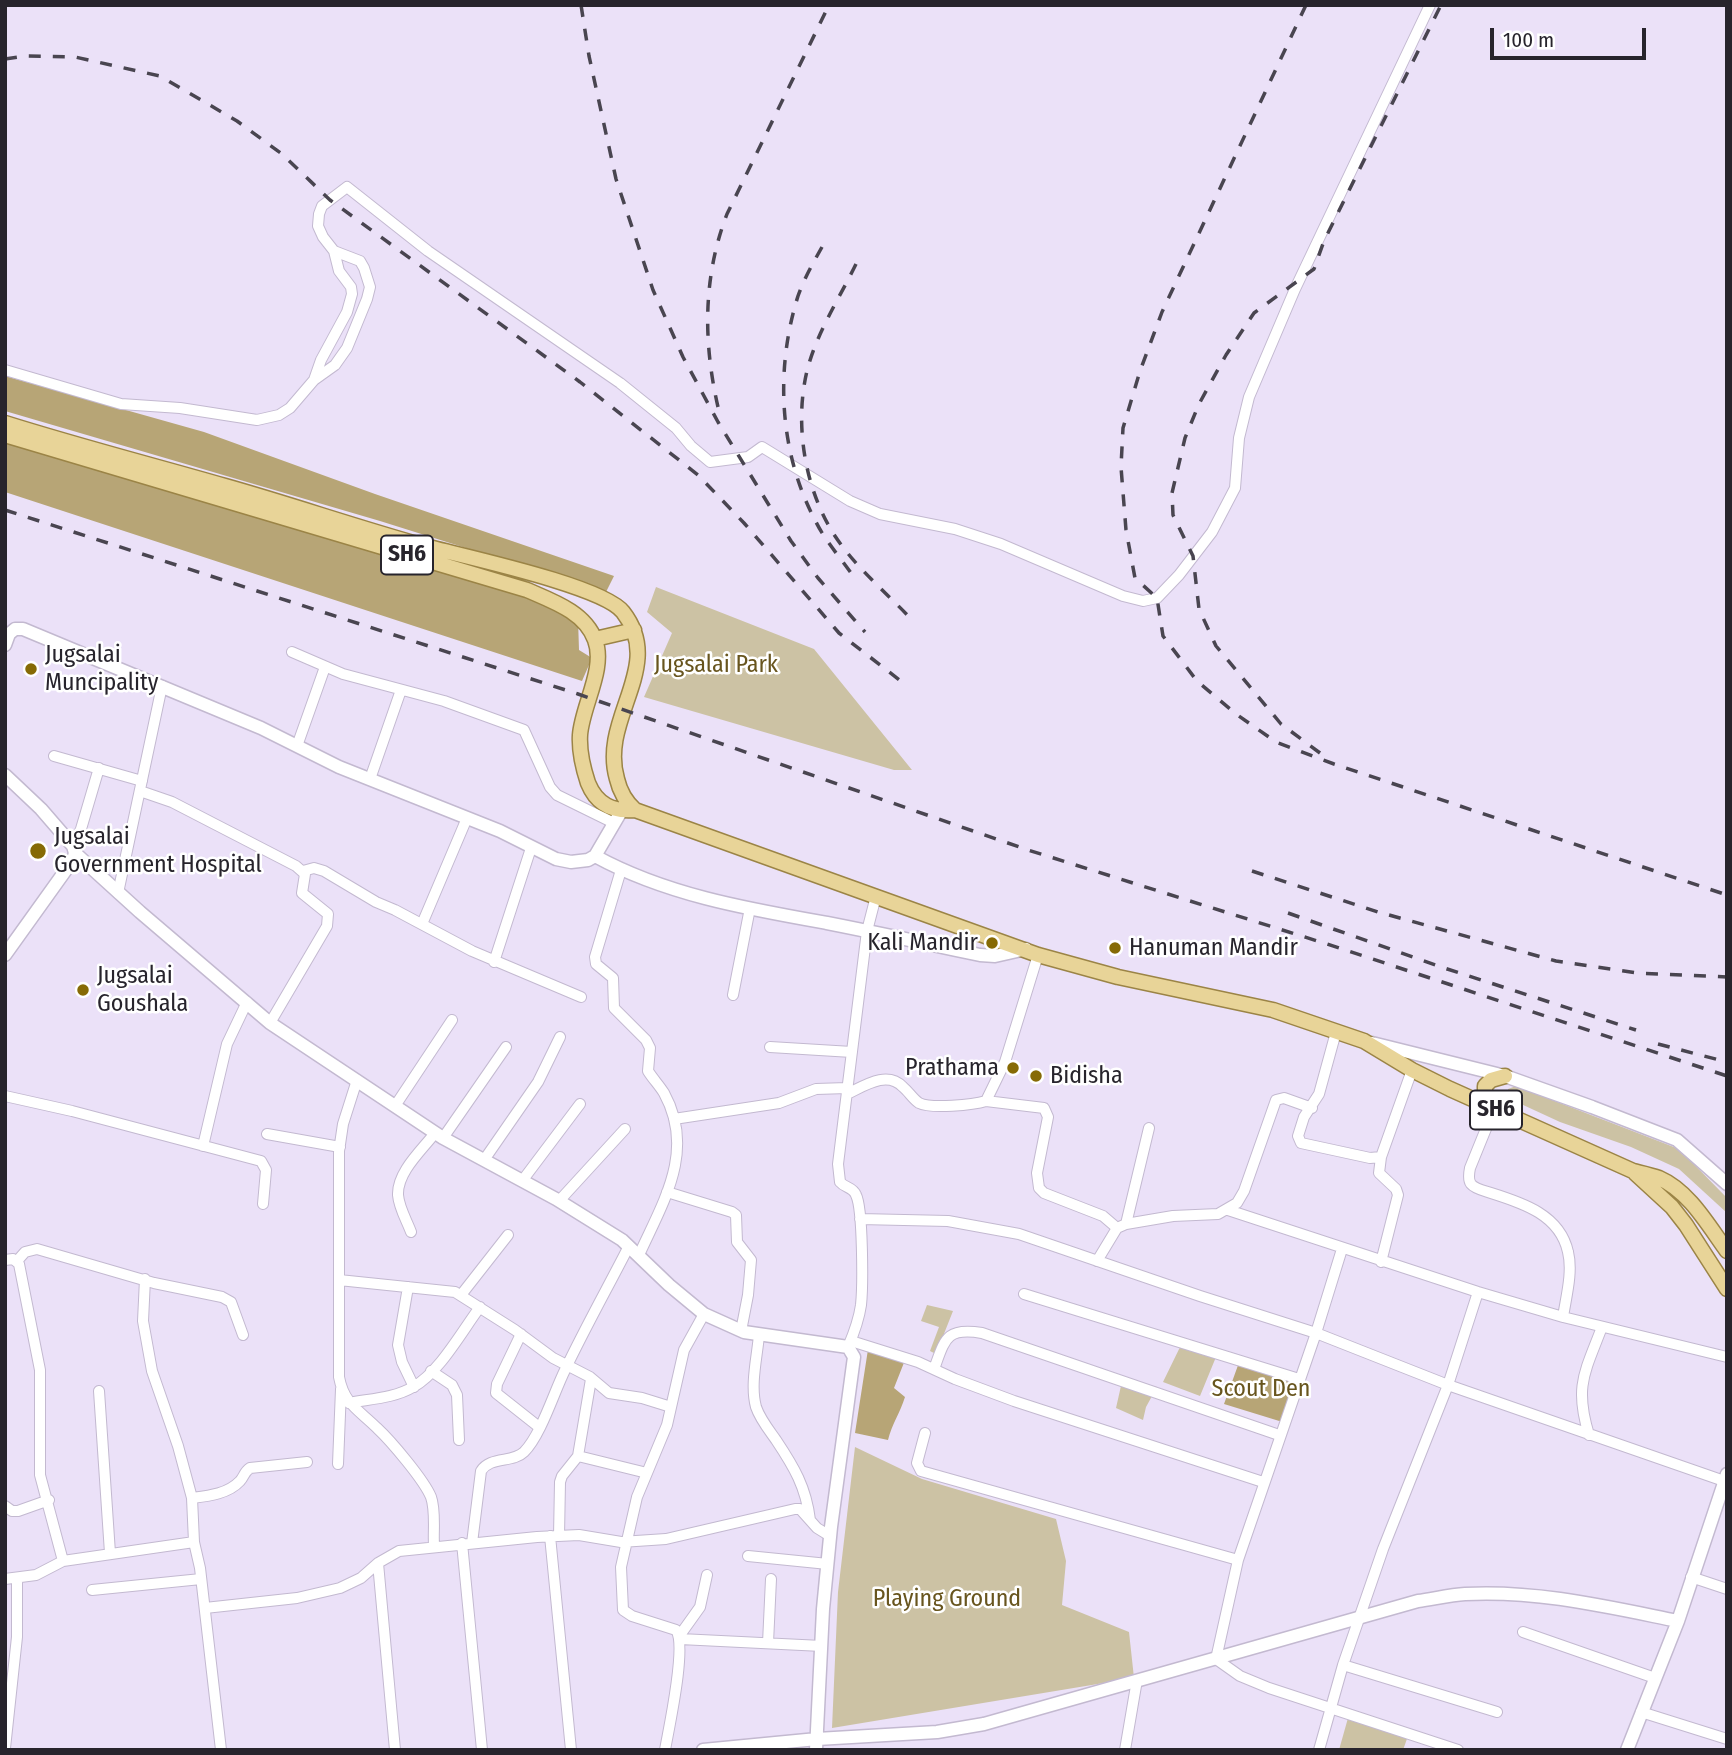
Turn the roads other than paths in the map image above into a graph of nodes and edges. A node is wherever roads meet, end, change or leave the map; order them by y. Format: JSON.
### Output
{"nodes":[{"id":1,"x":1430,"y":5,"type":"edge"},
{"id":2,"x":334,"y":251,"type":"junction"},
{"id":3,"x":5,"y":370,"type":"edge"},
{"id":4,"x":314,"y":380,"type":"junction"},
{"id":5,"x":5,"y":423,"type":"edge"},
{"id":6,"x":5,"y":435,"type":"edge"},
{"id":7,"x":10,"y":626,"type":"edge"},
{"id":8,"x":634,"y":631,"type":"junction"},
{"id":9,"x":595,"y":639,"type":"junction"},
{"id":10,"x":5,"y":645,"type":"edge"},
{"id":11,"x":292,"y":652,"type":"dead end"},
{"id":12,"x":325,"y":667,"type":"junction"},
{"id":13,"x":162,"y":686,"type":"junction"},
{"id":14,"x":401,"y":690,"type":"junction"},
{"id":15,"x":297,"y":746,"type":"junction"},
{"id":16,"x":54,"y":756,"type":"dead end"},
{"id":17,"x":99,"y":768,"type":"junction"},
{"id":18,"x":5,"y":775,"type":"edge"},
{"id":19,"x":370,"y":779,"type":"junction"},
{"id":20,"x":141,"y":786,"type":"junction"},
{"id":21,"x":624,"y":812,"type":"junction"},
{"id":22,"x":467,"y":818,"type":"junction"},
{"id":23,"x":531,"y":848,"type":"junction"},
{"id":24,"x":74,"y":849,"type":"junction"},
{"id":25,"x":595,"y":856,"type":"junction"},
{"id":26,"x":621,"y":870,"type":"junction"},
{"id":27,"x":303,"y":871,"type":"junction"},
{"id":28,"x":118,"y":893,"type":"junction"},
{"id":29,"x":876,"y":896,"type":"junction"},
{"id":30,"x":750,"y":908,"type":"junction"},
{"id":31,"x":422,"y":925,"type":"junction"},
{"id":32,"x":867,"y":931,"type":"junction"},
{"id":33,"x":1032,"y":952,"type":"junction"},
{"id":34,"x":5,"y":955,"type":"edge"},
{"id":35,"x":494,"y":962,"type":"junction"},
{"id":36,"x":733,"y":995,"type":"dead end"},
{"id":37,"x":581,"y":997,"type":"dead end"},
{"id":38,"x":247,"y":1002,"type":"junction"},
{"id":39,"x":452,"y":1020,"type":"dead end"},
{"id":40,"x":270,"y":1023,"type":"junction"},
{"id":41,"x":1336,"y":1032,"type":"junction"},
{"id":42,"x":560,"y":1037,"type":"dead end"},
{"id":43,"x":1364,"y":1041,"type":"junction"},
{"id":44,"x":506,"y":1047,"type":"dead end"},
{"id":45,"x":770,"y":1047,"type":"dead end"},
{"id":46,"x":852,"y":1052,"type":"junction"},
{"id":47,"x":1412,"y":1070,"type":"junction"},
{"id":48,"x":1505,"y":1076,"type":"junction"},
{"id":49,"x":356,"y":1080,"type":"junction"},
{"id":50,"x":847,"y":1091,"type":"junction"},
{"id":51,"x":5,"y":1097,"type":"edge"},
{"id":52,"x":986,"y":1101,"type":"junction"},
{"id":53,"x":580,"y":1104,"type":"dead end"},
{"id":54,"x":395,"y":1106,"type":"junction"},
{"id":55,"x":1312,"y":1108,"type":"junction"},
{"id":56,"x":1492,"y":1108,"type":"junction"},
{"id":57,"x":674,"y":1119,"type":"junction"},
{"id":58,"x":1150,"y":1128,"type":"dead end"},
{"id":59,"x":625,"y":1129,"type":"dead end"},
{"id":60,"x":267,"y":1134,"type":"dead end"},
{"id":61,"x":439,"y":1136,"type":"junction"},
{"id":62,"x":203,"y":1146,"type":"junction"},
{"id":63,"x":340,"y":1147,"type":"junction"},
{"id":64,"x":1381,"y":1157,"type":"junction"},
{"id":65,"x":484,"y":1160,"type":"junction"},
{"id":66,"x":1633,"y":1171,"type":"junction"},
{"id":67,"x":522,"y":1181,"type":"junction"},
{"id":68,"x":1727,"y":1184,"type":"edge"},
{"id":69,"x":667,"y":1192,"type":"junction"},
{"id":70,"x":559,"y":1201,"type":"junction"},
{"id":71,"x":263,"y":1204,"type":"dead end"},
{"id":72,"x":1228,"y":1210,"type":"junction"},
{"id":73,"x":860,"y":1219,"type":"junction"},
{"id":74,"x":1122,"y":1226,"type":"junction"},
{"id":75,"x":411,"y":1232,"type":"dead end"},
{"id":76,"x":508,"y":1236,"type":"dead end"},
{"id":77,"x":629,"y":1246,"type":"junction"},
{"id":78,"x":1342,"y":1249,"type":"junction"},
{"id":79,"x":1727,"y":1251,"type":"edge"},
{"id":80,"x":639,"y":1255,"type":"junction"},
{"id":81,"x":5,"y":1260,"type":"edge"},
{"id":82,"x":17,"y":1261,"type":"junction"},
{"id":83,"x":1097,"y":1261,"type":"junction"},
{"id":84,"x":1381,"y":1262,"type":"junction"},
{"id":85,"x":145,"y":1279,"type":"junction"},
{"id":86,"x":339,"y":1280,"type":"junction"},
{"id":87,"x":408,"y":1287,"type":"junction"},
{"id":88,"x":1727,"y":1289,"type":"edge"},
{"id":89,"x":1478,"y":1292,"type":"junction"},
{"id":90,"x":1024,"y":1294,"type":"dead end"},
{"id":91,"x":461,"y":1295,"type":"junction"},
{"id":92,"x":480,"y":1307,"type":"junction"},
{"id":93,"x":704,"y":1314,"type":"junction"},
{"id":94,"x":1563,"y":1317,"type":"junction"},
{"id":95,"x":1602,"y":1326,"type":"junction"},
{"id":96,"x":741,"y":1331,"type":"junction"},
{"id":97,"x":1316,"y":1333,"type":"junction"},
{"id":98,"x":521,"y":1334,"type":"junction"},
{"id":99,"x":243,"y":1335,"type":"dead end"},
{"id":100,"x":759,"y":1335,"type":"junction"},
{"id":101,"x":849,"y":1344,"type":"junction"},
{"id":102,"x":1727,"y":1357,"type":"edge"},
{"id":103,"x":567,"y":1365,"type":"junction"},
{"id":104,"x":934,"y":1368,"type":"junction"},
{"id":105,"x":431,"y":1371,"type":"junction"},
{"id":106,"x":591,"y":1379,"type":"junction"},
{"id":107,"x":1299,"y":1379,"type":"junction"},
{"id":108,"x":1448,"y":1385,"type":"junction"},
{"id":109,"x":414,"y":1387,"type":"junction"},
{"id":110,"x":341,"y":1389,"type":"junction"},
{"id":111,"x":99,"y":1391,"type":"dead end"},
{"id":112,"x":349,"y":1402,"type":"junction"},
{"id":113,"x":671,"y":1407,"type":"junction"},
{"id":114,"x":539,"y":1427,"type":"junction"},
{"id":115,"x":925,"y":1433,"type":"dead end"},
{"id":116,"x":1279,"y":1435,"type":"junction"},
{"id":117,"x":1589,"y":1435,"type":"junction"},
{"id":118,"x":459,"y":1440,"type":"dead end"},
{"id":119,"x":578,"y":1456,"type":"junction"},
{"id":120,"x":307,"y":1462,"type":"dead end"},
{"id":121,"x":338,"y":1464,"type":"dead end"},
{"id":122,"x":648,"y":1473,"type":"junction"},
{"id":123,"x":1726,"y":1479,"type":"edge"},
{"id":124,"x":1263,"y":1482,"type":"junction"},
{"id":125,"x":192,"y":1498,"type":"junction"},
{"id":126,"x":49,"y":1500,"type":"junction"},
{"id":127,"x":5,"y":1506,"type":"edge"},
{"id":128,"x":811,"y":1522,"type":"junction"},
{"id":129,"x":555,"y":1536,"type":"junction"},
{"id":130,"x":831,"y":1536,"type":"junction"},
{"id":131,"x":194,"y":1542,"type":"junction"},
{"id":132,"x":626,"y":1542,"type":"junction"},
{"id":133,"x":467,"y":1543,"type":"junction"},
{"id":134,"x":434,"y":1546,"type":"junction"},
{"id":135,"x":110,"y":1553,"type":"junction"},
{"id":136,"x":748,"y":1556,"type":"dead end"},
{"id":137,"x":1238,"y":1560,"type":"junction"},
{"id":138,"x":63,"y":1561,"type":"junction"},
{"id":139,"x":378,"y":1563,"type":"junction"},
{"id":140,"x":828,"y":1564,"type":"junction"},
{"id":141,"x":706,"y":1575,"type":"dead end"},
{"id":142,"x":1691,"y":1577,"type":"junction"},
{"id":143,"x":17,"y":1578,"type":"junction"},
{"id":144,"x":5,"y":1579,"type":"edge"},
{"id":145,"x":201,"y":1579,"type":"junction"},
{"id":146,"x":771,"y":1579,"type":"dead end"},
{"id":147,"x":1727,"y":1589,"type":"edge"},
{"id":148,"x":92,"y":1590,"type":"dead end"},
{"id":149,"x":205,"y":1608,"type":"junction"},
{"id":150,"x":1359,"y":1618,"type":"junction"},
{"id":151,"x":1678,"y":1620,"type":"junction"},
{"id":152,"x":1523,"y":1632,"type":"dead end"},
{"id":153,"x":680,"y":1637,"type":"junction"},
{"id":154,"x":768,"y":1643,"type":"junction"},
{"id":155,"x":822,"y":1646,"type":"junction"},
{"id":156,"x":1216,"y":1659,"type":"junction"},
{"id":157,"x":1343,"y":1665,"type":"junction"},
{"id":158,"x":1655,"y":1678,"type":"junction"},
{"id":159,"x":1137,"y":1680,"type":"junction"},
{"id":160,"x":1331,"y":1709,"type":"junction"},
{"id":161,"x":1497,"y":1712,"type":"dead end"},
{"id":162,"x":1641,"y":1712,"type":"junction"},
{"id":163,"x":1727,"y":1739,"type":"edge"},
{"id":164,"x":816,"y":1744,"type":"edge"},
{"id":165,"x":5,"y":1748,"type":"edge"},
{"id":166,"x":221,"y":1750,"type":"edge"},
{"id":167,"x":395,"y":1750,"type":"edge"},
{"id":168,"x":482,"y":1750,"type":"edge"},
{"id":169,"x":571,"y":1750,"type":"edge"},
{"id":170,"x":665,"y":1750,"type":"edge"},
{"id":171,"x":702,"y":1750,"type":"edge"},
{"id":172,"x":1125,"y":1750,"type":"edge"},
{"id":173,"x":1319,"y":1750,"type":"edge"},
{"id":174,"x":1458,"y":1750,"type":"edge"},
{"id":175,"x":1627,"y":1750,"type":"edge"}],
"edges":[{"from":1,"to":2,"type":"street"},
{"from":2,"to":4,"type":"street"},
{"from":2,"to":4,"type":"street"},
{"from":3,"to":4,"type":"street"},
{"from":5,"to":8,"type":"main road","number":"SH6"},
{"from":6,"to":9,"type":"main road","number":"SH6"},
{"from":7,"to":10,"type":"street"},
{"from":7,"to":13,"type":"street"},
{"from":8,"to":9,"type":"main road"},
{"from":8,"to":21,"type":"main road"},
{"from":9,"to":21,"type":"main road","number":"SH6"},
{"from":11,"to":12,"type":"street"},
{"from":12,"to":14,"type":"street"},
{"from":12,"to":15,"type":"street"},
{"from":13,"to":15,"type":"street"},
{"from":13,"to":20,"type":"street"},
{"from":14,"to":19,"type":"street"},
{"from":14,"to":21,"type":"street"},
{"from":15,"to":19,"type":"street"},
{"from":16,"to":17,"type":"street"},
{"from":17,"to":20,"type":"street"},
{"from":17,"to":24,"type":"street"},
{"from":18,"to":24,"type":"street"},
{"from":19,"to":22,"type":"street"},
{"from":20,"to":27,"type":"street"},
{"from":20,"to":28,"type":"street"},
{"from":21,"to":25,"type":"street"},
{"from":21,"to":29,"type":"main road","number":"SH6"},
{"from":22,"to":23,"type":"street"},
{"from":22,"to":31,"type":"street"},
{"from":23,"to":25,"type":"street"},
{"from":23,"to":35,"type":"street"},
{"from":24,"to":28,"type":"street"},
{"from":24,"to":34,"type":"street"},
{"from":25,"to":26,"type":"street"},
{"from":26,"to":30,"type":"street"},
{"from":26,"to":57,"type":"street"},
{"from":27,"to":31,"type":"street"},
{"from":27,"to":40,"type":"street"},
{"from":28,"to":38,"type":"street"},
{"from":29,"to":32,"type":"street"},
{"from":29,"to":33,"type":"main road","number":"SH6"},
{"from":30,"to":32,"type":"street"},
{"from":30,"to":36,"type":"street"},
{"from":31,"to":35,"type":"street"},
{"from":32,"to":33,"type":"street"},
{"from":32,"to":46,"type":"street"},
{"from":33,"to":41,"type":"main road","number":"SH6"},
{"from":33,"to":52,"type":"street"},
{"from":35,"to":37,"type":"street"},
{"from":38,"to":40,"type":"street"},
{"from":38,"to":62,"type":"street"},
{"from":39,"to":54,"type":"street"},
{"from":40,"to":49,"type":"street"},
{"from":41,"to":43,"type":"main road","number":"SH6"},
{"from":41,"to":55,"type":"street"},
{"from":42,"to":65,"type":"street"},
{"from":43,"to":47,"type":"main road","number":"SH6"},
{"from":43,"to":48,"type":"street"},
{"from":44,"to":61,"type":"street"},
{"from":45,"to":46,"type":"street"},
{"from":46,"to":50,"type":"street"},
{"from":47,"to":56,"type":"main road","number":"SH6"},
{"from":47,"to":64,"type":"street"},
{"from":48,"to":56,"type":"main road"},
{"from":48,"to":68,"type":"street"},
{"from":49,"to":54,"type":"street"},
{"from":49,"to":63,"type":"street"},
{"from":50,"to":52,"type":"street"},
{"from":50,"to":57,"type":"street"},
{"from":50,"to":73,"type":"street"},
{"from":51,"to":62,"type":"street"},
{"from":52,"to":74,"type":"street"},
{"from":53,"to":67,"type":"street"},
{"from":54,"to":61,"type":"street"},
{"from":55,"to":64,"type":"street"},
{"from":55,"to":72,"type":"street"},
{"from":56,"to":66,"type":"main road","number":"SH6"},
{"from":56,"to":94,"type":"street"},
{"from":57,"to":69,"type":"street"},
{"from":58,"to":74,"type":"street"},
{"from":59,"to":70,"type":"street"},
{"from":60,"to":63,"type":"street"},
{"from":61,"to":65,"type":"street"},
{"from":61,"to":75,"type":"street"},
{"from":62,"to":71,"type":"street"},
{"from":63,"to":86,"type":"street"},
{"from":64,"to":84,"type":"street"},
{"from":65,"to":67,"type":"street"},
{"from":66,"to":79,"type":"main road","number":"SH6"},
{"from":66,"to":88,"type":"main road","number":"SH6"},
{"from":67,"to":70,"type":"street"},
{"from":69,"to":80,"type":"street"},
{"from":69,"to":96,"type":"street"},
{"from":70,"to":77,"type":"street"},
{"from":72,"to":74,"type":"street"},
{"from":72,"to":78,"type":"street"},
{"from":73,"to":83,"type":"street"},
{"from":73,"to":101,"type":"street"},
{"from":74,"to":83,"type":"street"},
{"from":76,"to":91,"type":"street"},
{"from":77,"to":80,"type":"street"},
{"from":77,"to":103,"type":"street"},
{"from":78,"to":84,"type":"street"},
{"from":78,"to":97,"type":"street"},
{"from":80,"to":93,"type":"street"},
{"from":81,"to":82,"type":"street"},
{"from":82,"to":85,"type":"street"},
{"from":82,"to":126,"type":"street"},
{"from":83,"to":97,"type":"street"},
{"from":84,"to":89,"type":"street"},
{"from":85,"to":99,"type":"street"},
{"from":85,"to":125,"type":"street"},
{"from":86,"to":87,"type":"street"},
{"from":86,"to":110,"type":"street"},
{"from":87,"to":91,"type":"street"},
{"from":87,"to":109,"type":"street"},
{"from":89,"to":94,"type":"street"},
{"from":89,"to":108,"type":"street"},
{"from":90,"to":107,"type":"street"},
{"from":91,"to":92,"type":"street"},
{"from":92,"to":98,"type":"street"},
{"from":92,"to":105,"type":"street"},
{"from":93,"to":96,"type":"street"},
{"from":93,"to":113,"type":"street"},
{"from":94,"to":95,"type":"street"},
{"from":95,"to":102,"type":"street"},
{"from":95,"to":117,"type":"street"},
{"from":96,"to":100,"type":"street"},
{"from":97,"to":107,"type":"street"},
{"from":97,"to":108,"type":"street"},
{"from":98,"to":103,"type":"street"},
{"from":98,"to":114,"type":"street"},
{"from":100,"to":101,"type":"street"},
{"from":100,"to":128,"type":"street"},
{"from":101,"to":104,"type":"street"},
{"from":101,"to":130,"type":"street"},
{"from":103,"to":106,"type":"street"},
{"from":103,"to":114,"type":"street"},
{"from":104,"to":116,"type":"street"},
{"from":104,"to":124,"type":"street"},
{"from":105,"to":109,"type":"street"},
{"from":105,"to":118,"type":"street"},
{"from":106,"to":113,"type":"street"},
{"from":106,"to":119,"type":"street"},
{"from":107,"to":116,"type":"street"},
{"from":108,"to":117,"type":"street"},
{"from":108,"to":150,"type":"street"},
{"from":109,"to":112,"type":"street"},
{"from":110,"to":112,"type":"street"},
{"from":110,"to":121,"type":"street"},
{"from":111,"to":135,"type":"street"},
{"from":112,"to":134,"type":"street"},
{"from":113,"to":122,"type":"street"},
{"from":114,"to":133,"type":"street"},
{"from":115,"to":137,"type":"street"},
{"from":116,"to":124,"type":"street"},
{"from":117,"to":123,"type":"street"},
{"from":119,"to":122,"type":"street"},
{"from":119,"to":129,"type":"street"},
{"from":120,"to":125,"type":"street"},
{"from":122,"to":132,"type":"street"},
{"from":123,"to":142,"type":"street"},
{"from":124,"to":137,"type":"street"},
{"from":125,"to":131,"type":"street"},
{"from":126,"to":127,"type":"street"},
{"from":126,"to":138,"type":"street"},
{"from":128,"to":130,"type":"street"},
{"from":128,"to":132,"type":"street"},
{"from":129,"to":132,"type":"street"},
{"from":129,"to":133,"type":"street"},
{"from":129,"to":169,"type":"street"},
{"from":130,"to":140,"type":"street"},
{"from":131,"to":135,"type":"street"},
{"from":131,"to":145,"type":"street"},
{"from":132,"to":153,"type":"street"},
{"from":133,"to":134,"type":"street"},
{"from":133,"to":168,"type":"street"},
{"from":134,"to":139,"type":"street"},
{"from":135,"to":138,"type":"street"},
{"from":136,"to":140,"type":"street"},
{"from":137,"to":156,"type":"street"},
{"from":138,"to":143,"type":"street"},
{"from":139,"to":149,"type":"street"},
{"from":139,"to":167,"type":"street"},
{"from":140,"to":155,"type":"street"},
{"from":141,"to":153,"type":"street"},
{"from":142,"to":147,"type":"street"},
{"from":142,"to":151,"type":"street"},
{"from":143,"to":144,"type":"street"},
{"from":143,"to":165,"type":"street"},
{"from":145,"to":148,"type":"street"},
{"from":145,"to":149,"type":"street"},
{"from":146,"to":154,"type":"street"},
{"from":149,"to":166,"type":"street"},
{"from":150,"to":151,"type":"street"},
{"from":150,"to":156,"type":"street"},
{"from":150,"to":157,"type":"street"},
{"from":151,"to":158,"type":"street"},
{"from":152,"to":158,"type":"street"},
{"from":153,"to":154,"type":"street"},
{"from":153,"to":170,"type":"street"},
{"from":154,"to":155,"type":"street"},
{"from":155,"to":164,"type":"street"},
{"from":156,"to":159,"type":"street"},
{"from":156,"to":160,"type":"street"},
{"from":157,"to":160,"type":"street"},
{"from":157,"to":161,"type":"street"},
{"from":158,"to":162,"type":"street"},
{"from":159,"to":164,"type":"street"},
{"from":159,"to":172,"type":"street"},
{"from":160,"to":173,"type":"street"},
{"from":160,"to":174,"type":"street"},
{"from":162,"to":163,"type":"street"},
{"from":162,"to":175,"type":"street"},
{"from":164,"to":171,"type":"street"}]}
